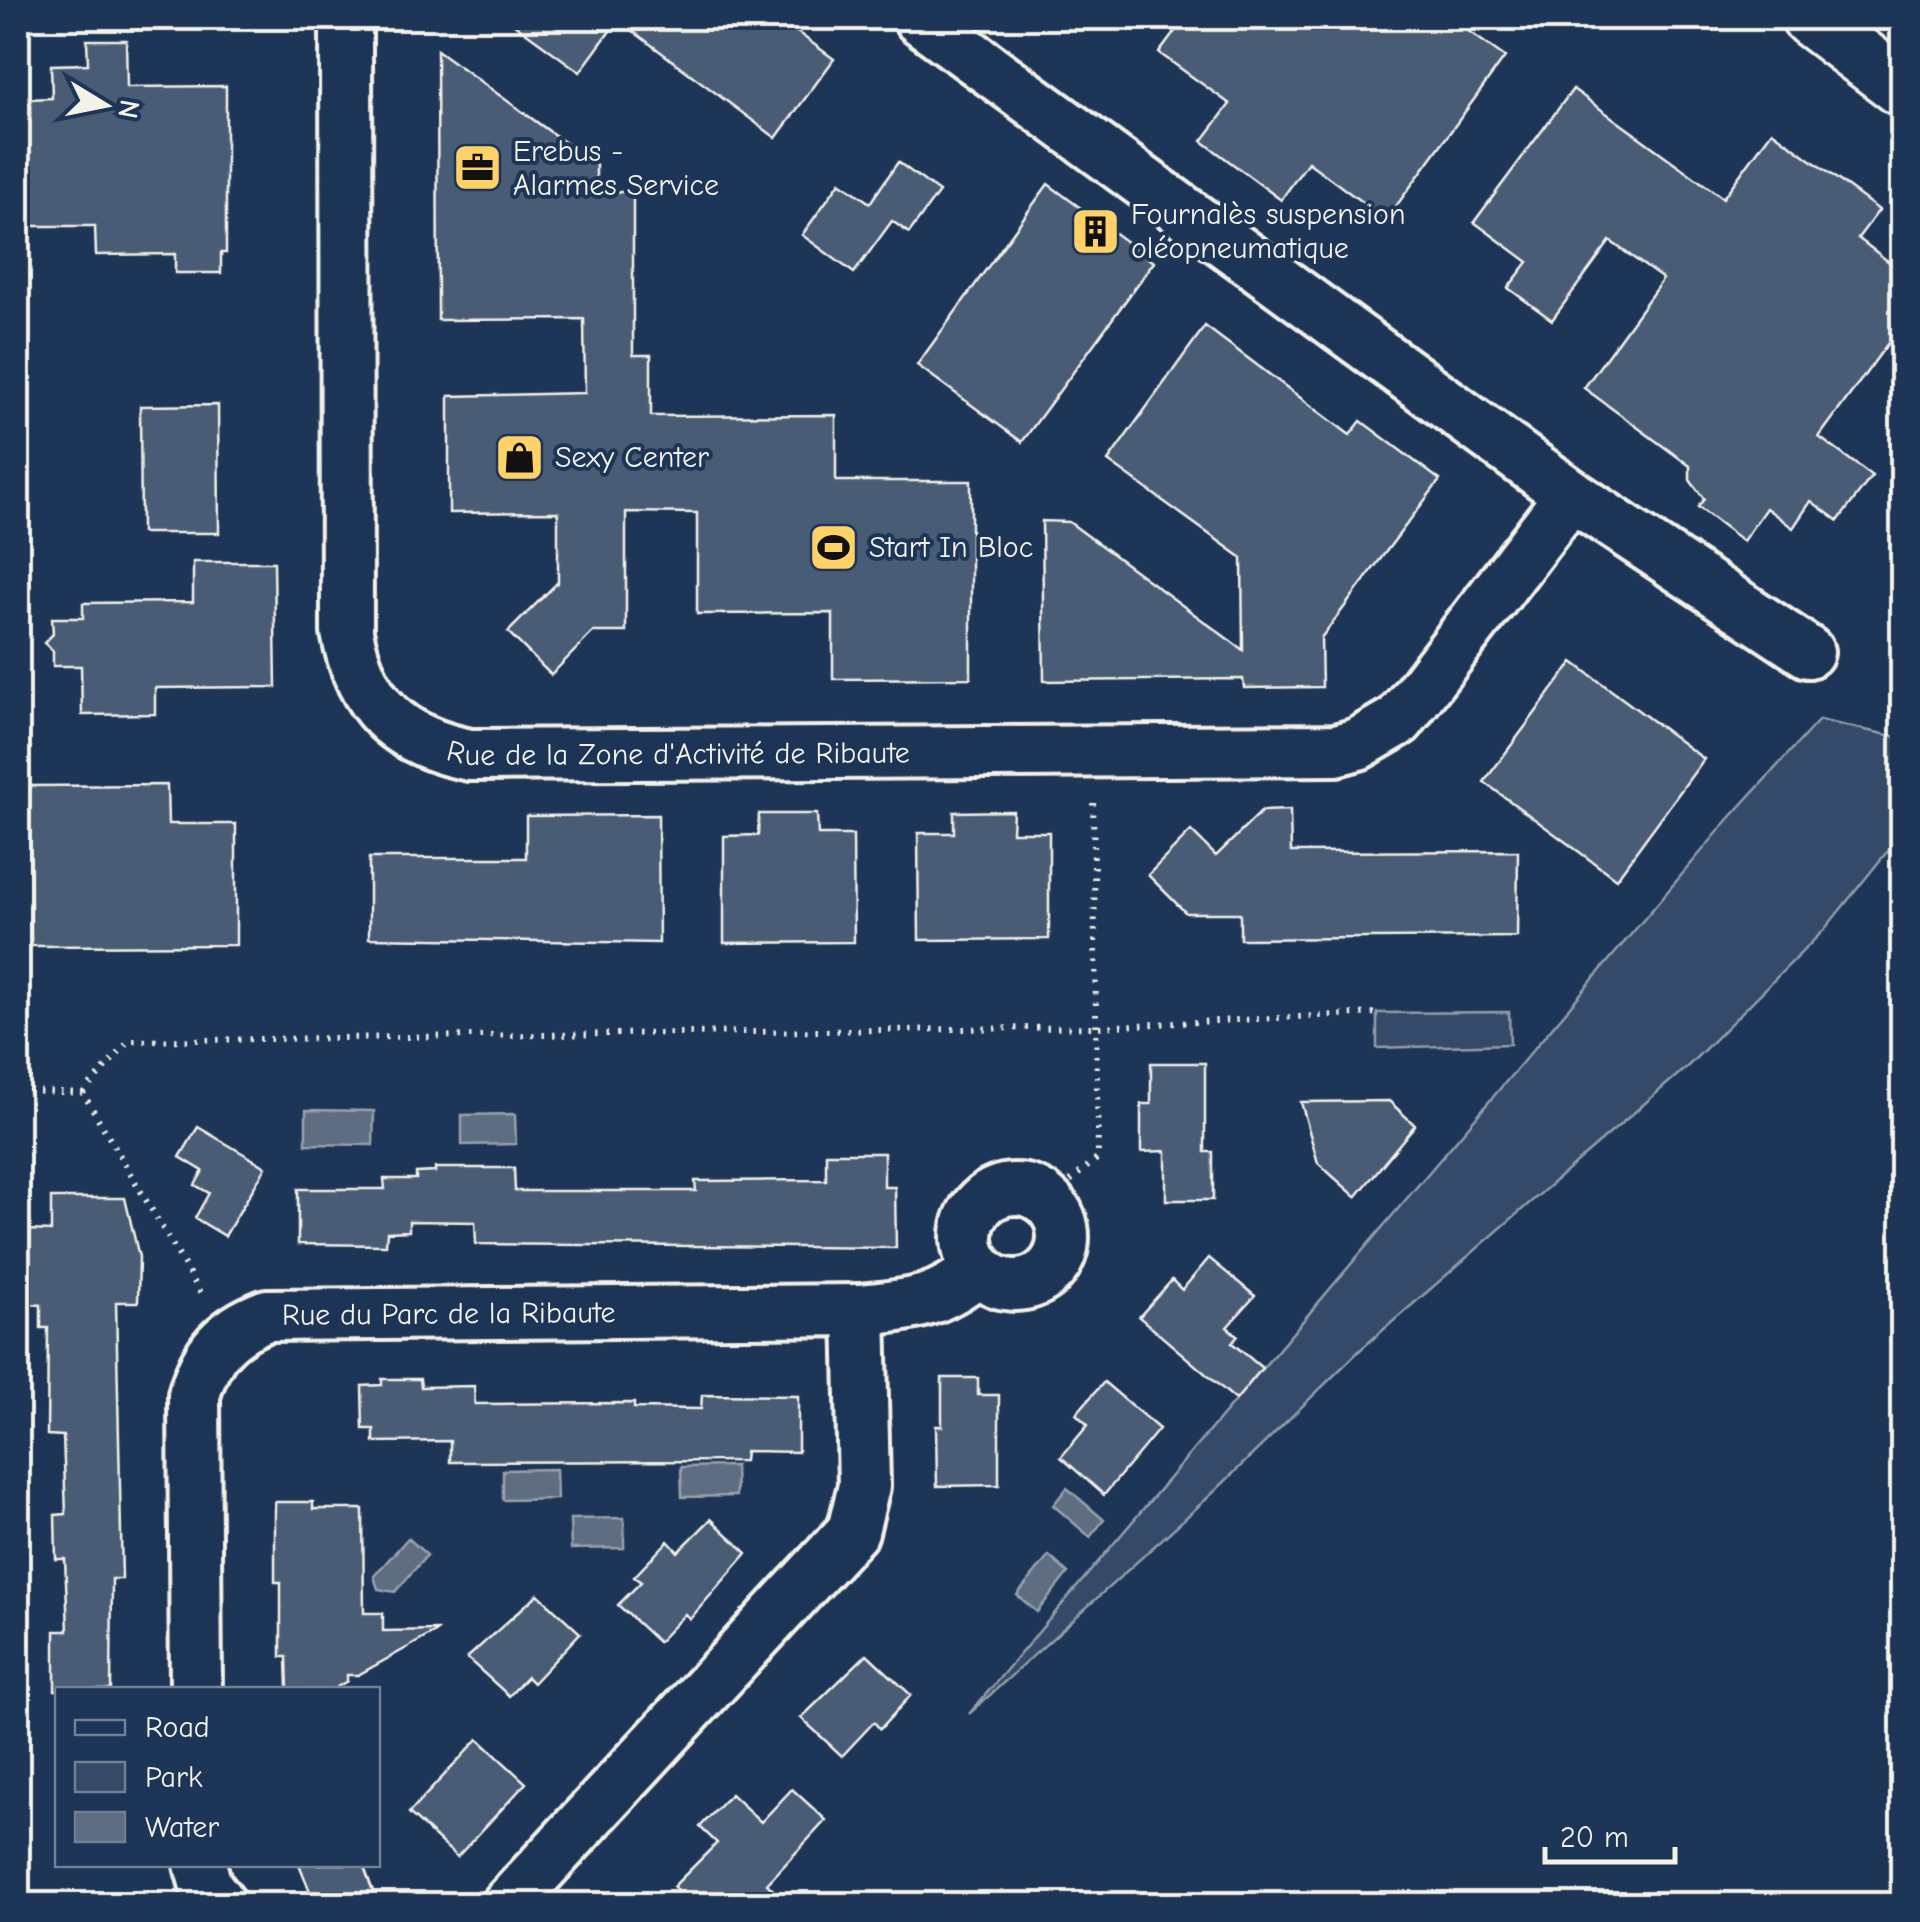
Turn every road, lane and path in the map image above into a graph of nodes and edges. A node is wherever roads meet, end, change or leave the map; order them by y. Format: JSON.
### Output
{"nodes":[{"id":1,"x":346,"y":18,"type":"edge"},
{"id":2,"x":919,"y":18,"type":"edge"},
{"id":3,"x":1810,"y":18,"type":"edge"},
{"id":4,"x":1902,"y":88,"type":"edge"},
{"id":5,"x":1570,"y":495,"type":"junction"},
{"id":6,"x":1808,"y":652,"type":"dead end"},
{"id":7,"x":1092,"y":752,"type":"junction"},
{"id":8,"x":1377,"y":1013,"type":"dead end"},
{"id":9,"x":1096,"y":1027,"type":"junction"},
{"id":10,"x":18,"y":1090,"type":"edge"},
{"id":11,"x":83,"y":1093,"type":"junction"},
{"id":12,"x":1046,"y":1201,"type":"junction"},
{"id":13,"x":978,"y":1270,"type":"junction"},
{"id":14,"x":860,"y":1310,"type":"junction"},
{"id":15,"x":226,"y":1337,"type":"junction"},
{"id":16,"x":196,"y":1687,"type":"edge"},
{"id":17,"x":201,"y":1867,"type":"edge"},
{"id":18,"x":220,"y":1904,"type":"edge"},
{"id":19,"x":508,"y":1904,"type":"edge"}],
"edges":[{"from":1,"to":7,"type":"street","name":"Rue de la Zone d'Activité de Ribaute"},
{"from":2,"to":5,"type":"street"},
{"from":3,"to":4,"type":"main road"},
{"from":5,"to":6,"type":"street"},
{"from":5,"to":7,"type":"street","name":"Rue de la Zone d'Activité de Ribaute"},
{"from":7,"to":9,"type":"path"},
{"from":8,"to":9,"type":"path"},
{"from":9,"to":11,"type":"path"},
{"from":9,"to":12,"type":"path"},
{"from":10,"to":11,"type":"path"},
{"from":11,"to":15,"type":"path"},
{"from":12,"to":13,"type":"street"},
{"from":12,"to":13,"type":"street"},
{"from":13,"to":14,"type":"street","name":"Rue du Parc de la Ribaute"},
{"from":14,"to":15,"type":"street","name":"Rue du Parc de la Ribaute"},
{"from":14,"to":19,"type":"street"},
{"from":15,"to":16,"type":"street"},
{"from":17,"to":18,"type":"street"}]}
